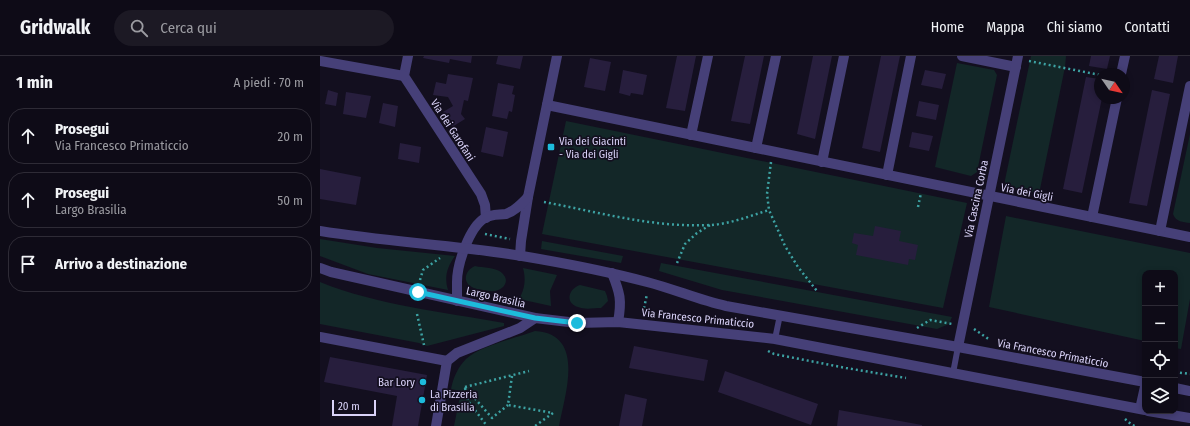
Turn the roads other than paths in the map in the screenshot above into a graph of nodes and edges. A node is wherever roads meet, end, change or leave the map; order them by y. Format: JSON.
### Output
{"nodes":[{"id":1,"x":408,"y":56,"type":"edge"},
{"id":2,"x":557,"y":56,"type":"edge"},
{"id":3,"x":708,"y":56,"type":"edge"},
{"id":4,"x":776,"y":56,"type":"edge"},
{"id":5,"x":844,"y":56,"type":"edge"},
{"id":6,"x":911,"y":56,"type":"edge"},
{"id":7,"x":962,"y":56,"type":"edge"},
{"id":8,"x":1018,"y":56,"type":"edge"},
{"id":9,"x":1125,"y":56,"type":"edge"},
{"id":10,"x":320,"y":61,"type":"edge"},
{"id":11,"x":1016,"y":67,"type":"junction"},
{"id":12,"x":1122,"y":68,"type":"edge"},
{"id":13,"x":404,"y":76,"type":"junction"},
{"id":14,"x":1190,"y":86,"type":"edge"},
{"id":15,"x":1115,"y":104,"type":"edge"},
{"id":16,"x":547,"y":105,"type":"junction"},
{"id":17,"x":691,"y":134,"type":"junction"},
{"id":18,"x":756,"y":148,"type":"junction"},
{"id":19,"x":822,"y":162,"type":"junction"},
{"id":20,"x":887,"y":175,"type":"junction"},
{"id":21,"x":989,"y":196,"type":"junction"},
{"id":22,"x":528,"y":197,"type":"junction"},
{"id":23,"x":1092,"y":217,"type":"junction"},
{"id":24,"x":486,"y":218,"type":"junction"},
{"id":25,"x":320,"y":231,"type":"edge"},
{"id":26,"x":1160,"y":231,"type":"junction"},
{"id":27,"x":1190,"y":237,"type":"edge"},
{"id":28,"x":465,"y":249,"type":"junction"},
{"id":29,"x":520,"y":256,"type":"junction"},
{"id":30,"x":320,"y":268,"type":"edge"},
{"id":31,"x":612,"y":273,"type":"junction"},
{"id":32,"x":457,"y":301,"type":"junction"},
{"id":33,"x":780,"y":315,"type":"junction"},
{"id":34,"x":535,"y":318,"type":"junction"},
{"id":35,"x":618,"y":322,"type":"junction"},
{"id":36,"x":320,"y":337,"type":"edge"},
{"id":37,"x":775,"y":339,"type":"junction"},
{"id":38,"x":958,"y":347,"type":"junction"},
{"id":39,"x":447,"y":361,"type":"junction"},
{"id":40,"x":953,"y":373,"type":"junction"},
{"id":41,"x":1142,"y":382,"type":"edge"},
{"id":42,"x":1178,"y":389,"type":"edge"},
{"id":43,"x":1190,"y":391,"type":"edge"},
{"id":44,"x":1142,"y":410,"type":"edge"},
{"id":45,"x":1164,"y":414,"type":"edge"},
{"id":46,"x":1190,"y":419,"type":"edge"},
{"id":47,"x":436,"y":426,"type":"edge"},
{"id":48,"x":1189,"y":426,"type":"edge"}],
"edges":[{"from":1,"to":13,"type":"street"},
{"from":2,"to":16,"type":"street"},
{"from":3,"to":17,"type":"street"},
{"from":4,"to":18,"type":"street"},
{"from":5,"to":19,"type":"street"},
{"from":6,"to":20,"type":"street"},
{"from":7,"to":11,"type":"street"},
{"from":8,"to":11,"type":"street","name":"Via Cascina Corba"},
{"from":9,"to":12,"type":"street"},
{"from":10,"to":13,"type":"street"},
{"from":11,"to":21,"type":"street","name":"Via Cascina Corba"},
{"from":13,"to":24,"type":"street","name":"Via dei Garofani"},
{"from":14,"to":26,"type":"street"},
{"from":15,"to":23,"type":"street"},
{"from":16,"to":17,"type":"street","name":"Via dei Gigli"},
{"from":16,"to":22,"type":"street"},
{"from":17,"to":18,"type":"street","name":"Via dei Gigli"},
{"from":18,"to":19,"type":"street","name":"Via dei Gigli"},
{"from":19,"to":20,"type":"street","name":"Via dei Gigli"},
{"from":20,"to":21,"type":"street","name":"Via dei Gigli"},
{"from":21,"to":23,"type":"street","name":"Via dei Gigli"},
{"from":21,"to":38,"type":"street","name":"Via Cascina Corba"},
{"from":22,"to":24,"type":"street","name":"Largo Brasilia"},
{"from":22,"to":29,"type":"street"},
{"from":23,"to":26,"type":"street","name":"Via dei Gigli"},
{"from":24,"to":28,"type":"street","name":"Largo Brasilia"},
{"from":25,"to":28,"type":"street"},
{"from":26,"to":27,"type":"street","name":"Via dei Gigli"},
{"from":28,"to":29,"type":"street"},
{"from":28,"to":32,"type":"street","name":"Largo Brasilia"},
{"from":29,"to":31,"type":"street"},
{"from":30,"to":32,"type":"street"},
{"from":31,"to":33,"type":"street","name":"Via Francesco Primaticcio"},
{"from":31,"to":35,"type":"street"},
{"from":32,"to":34,"type":"street","name":"Largo Brasilia"},
{"from":33,"to":37,"type":"lane"},
{"from":33,"to":38,"type":"street","name":"Via Francesco Primaticcio"},
{"from":34,"to":35,"type":"street","name":"Largo Brasilia"},
{"from":34,"to":39,"type":"street","name":"Largo Brasilia"},
{"from":35,"to":37,"type":"street","name":"Via Francesco Primaticcio"},
{"from":36,"to":39,"type":"street"},
{"from":37,"to":40,"type":"street","name":"Via Francesco Primaticcio"},
{"from":38,"to":40,"type":"lane"},
{"from":38,"to":41,"type":"street","name":"Via Francesco Primaticcio"},
{"from":39,"to":47,"type":"street"},
{"from":40,"to":44,"type":"street","name":"Via Francesco Primaticcio"},
{"from":42,"to":43,"type":"street"},
{"from":45,"to":46,"type":"street","name":"Via Francesco Primaticcio"},
{"from":46,"to":48,"type":"street"}]}
